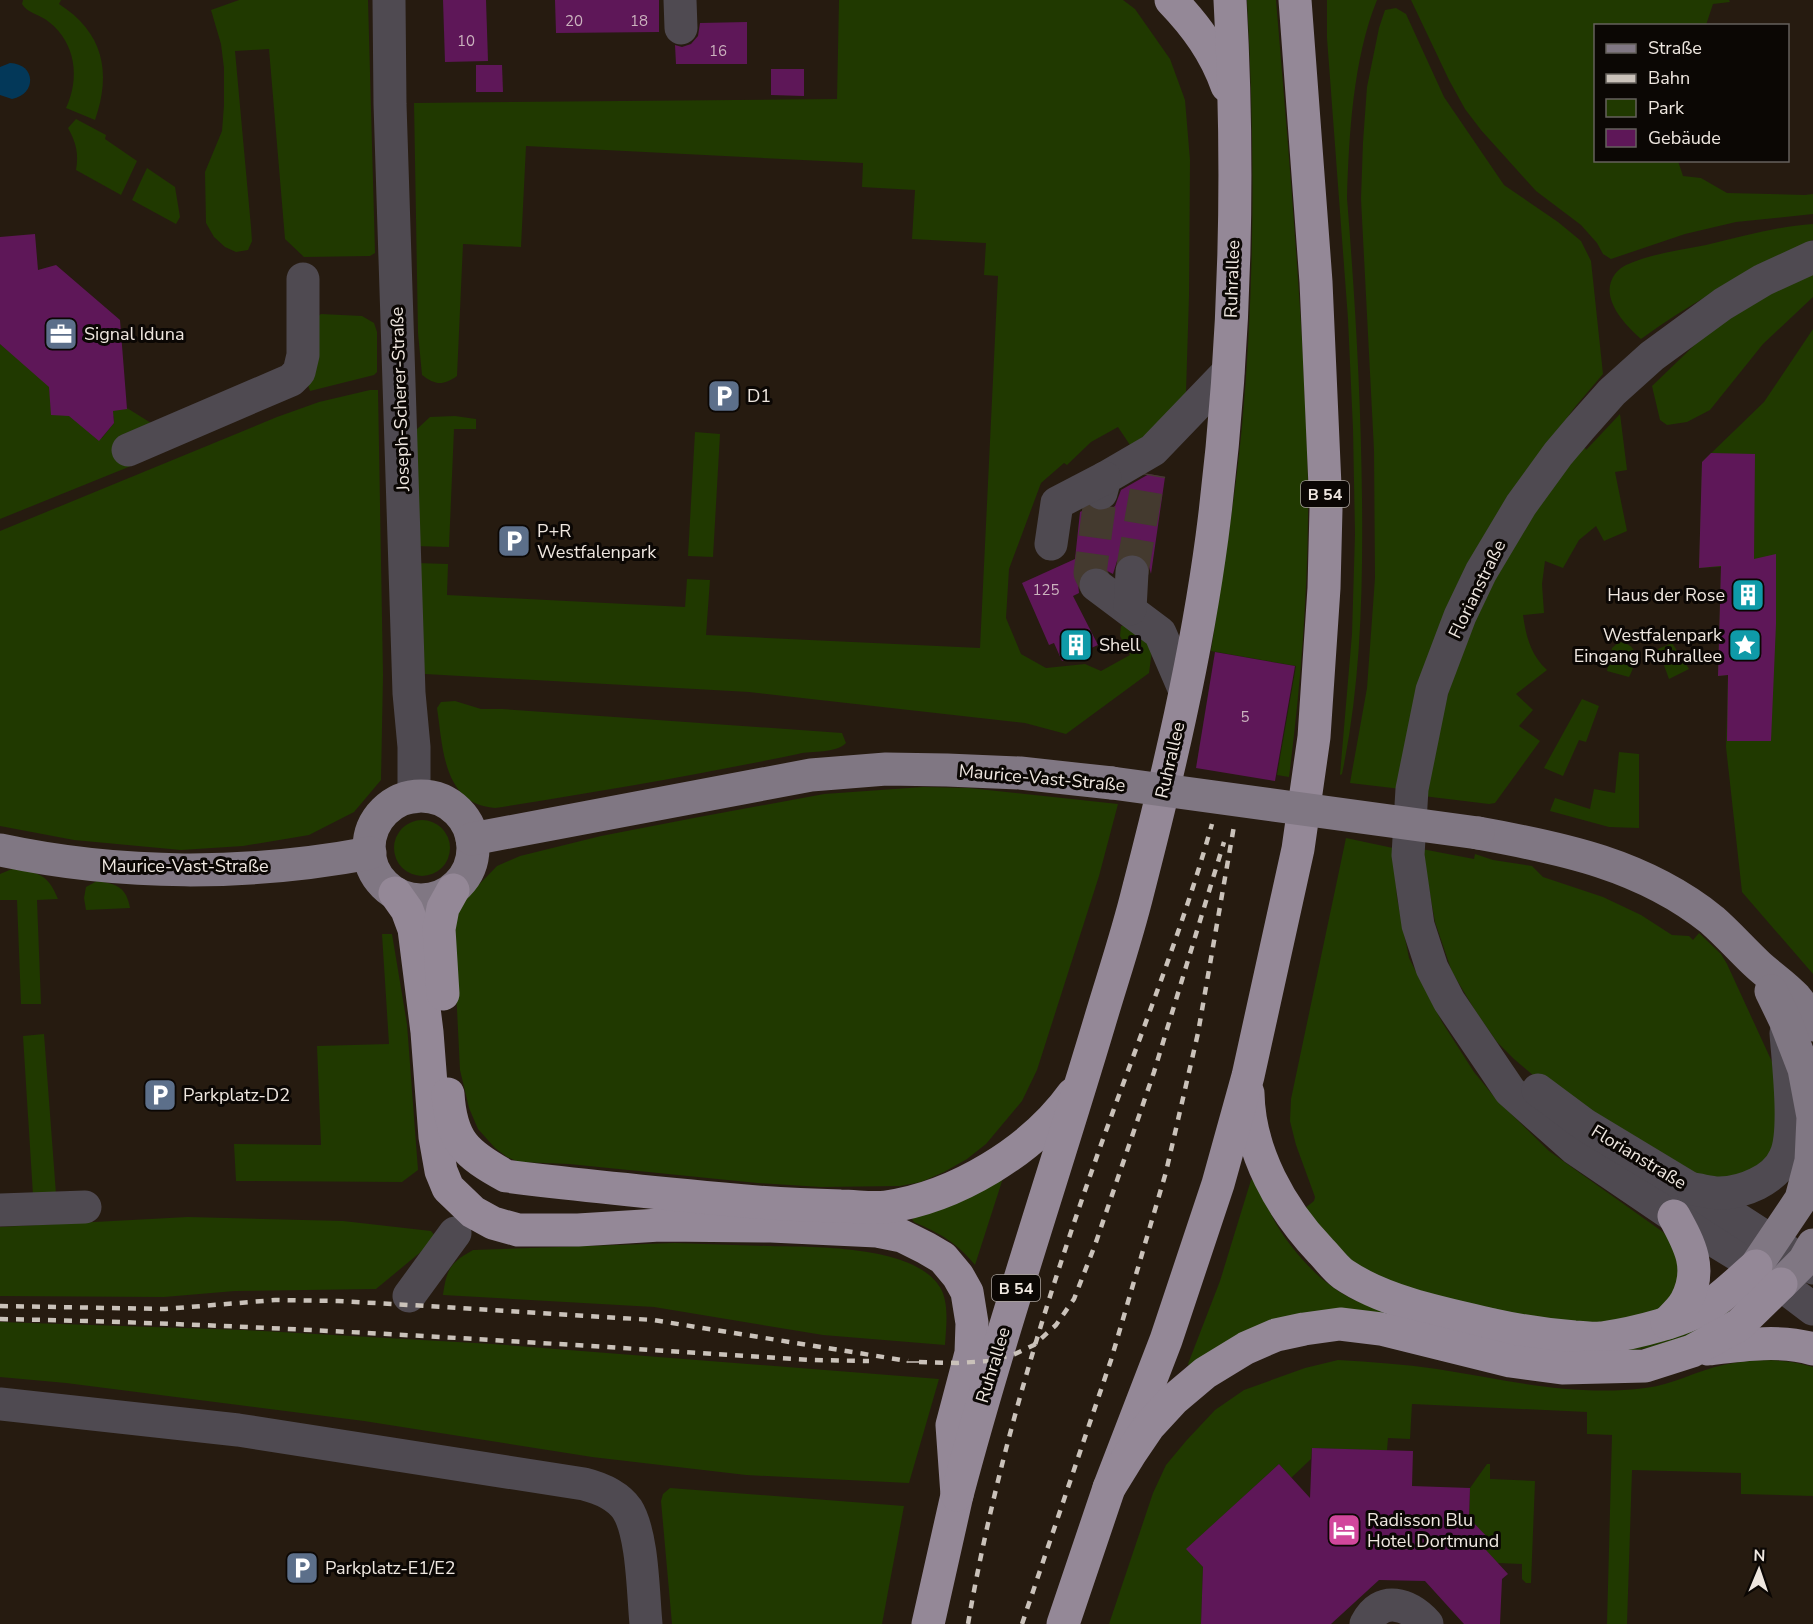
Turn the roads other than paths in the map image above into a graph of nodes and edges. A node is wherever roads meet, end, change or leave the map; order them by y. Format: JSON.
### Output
{"nodes":[{"id":1,"x":389,"y":0,"type":"edge"},
{"id":2,"x":1171,"y":0,"type":"edge"},
{"id":3,"x":1230,"y":0,"type":"edge"},
{"id":4,"x":1296,"y":4,"type":"edge"},
{"id":5,"x":1233,"y":111,"type":"junction"},
{"id":6,"x":1813,"y":256,"type":"edge"},
{"id":7,"x":303,"y":279,"type":"dead end"},
{"id":8,"x":1228,"y":372,"type":"junction"},
{"id":9,"x":128,"y":450,"type":"dead end"},
{"id":10,"x":1051,"y":544,"type":"dead end"},
{"id":11,"x":1132,"y":572,"type":"tunnel mouth"},
{"id":12,"x":1096,"y":585,"type":"dead end"},
{"id":13,"x":1130,"y":609,"type":"junction"},
{"id":14,"x":1185,"y":691,"type":"junction"},
{"id":15,"x":414,"y":797,"type":"junction"},
{"id":16,"x":472,"y":839,"type":"junction"},
{"id":17,"x":0,"y":850,"type":"edge"},
{"id":18,"x":370,"y":852,"type":"junction"},
{"id":19,"x":453,"y":890,"type":"junction"},
{"id":20,"x":395,"y":893,"type":"junction"},
{"id":21,"x":1799,"y":1022,"type":"edge"},
{"id":22,"x":1248,"y":1076,"type":"junction"},
{"id":23,"x":1081,"y":1083,"type":"junction"},
{"id":24,"x":1683,"y":1202,"type":"junction"},
{"id":25,"x":85,"y":1207,"type":"dead end"},
{"id":26,"x":0,"y":1210,"type":"edge"},
{"id":27,"x":455,"y":1233,"type":"dead end"},
{"id":28,"x":1810,"y":1258,"type":"edge"},
{"id":29,"x":1770,"y":1264,"type":"junction"},
{"id":30,"x":409,"y":1296,"type":"dead end"},
{"id":31,"x":1813,"y":1309,"type":"edge"},
{"id":32,"x":1667,"y":1323,"type":"junction"},
{"id":33,"x":1813,"y":1349,"type":"edge"},
{"id":34,"x":1692,"y":1351,"type":"junction"},
{"id":35,"x":0,"y":1404,"type":"edge"},
{"id":36,"x":1109,"y":1488,"type":"junction"},
{"id":37,"x":957,"y":1495,"type":"junction"},
{"id":38,"x":646,"y":1624,"type":"edge"},
{"id":39,"x":928,"y":1624,"type":"edge"},
{"id":40,"x":1063,"y":1624,"type":"edge"},
{"id":41,"x":1366,"y":1624,"type":"edge"},
{"id":42,"x":1427,"y":1624,"type":"edge"}],
"edges":[{"from":1,"to":15,"type":"street","name":"Joseph-Scherer-Straße"},
{"from":2,"to":5,"type":"highway"},
{"from":3,"to":5,"type":"highway","name":"Ruhrallee","number":"B 54"},
{"from":4,"to":22,"type":"highway","number":"B 54"},
{"from":5,"to":8,"type":"highway","name":"Ruhrallee","number":"B 54"},
{"from":6,"to":24,"type":"street","name":"Florianstraße"},
{"from":7,"to":9,"type":"street"},
{"from":8,"to":10,"type":"street"},
{"from":8,"to":14,"type":"highway","name":"Ruhrallee","number":"B 54"},
{"from":11,"to":13,"type":"street"},
{"from":12,"to":13,"type":"street"},
{"from":13,"to":14,"type":"street"},
{"from":14,"to":23,"type":"highway","name":"Ruhrallee","number":"B 54"},
{"from":15,"to":16,"type":"main road"},
{"from":15,"to":18,"type":"main road"},
{"from":16,"to":19,"type":"main road"},
{"from":16,"to":21,"type":"main road","name":"Maurice-Vast-Straße","bridge":true},
{"from":17,"to":18,"type":"main road","name":"Maurice-Vast-Straße"},
{"from":18,"to":20,"type":"main road"},
{"from":19,"to":20,"type":"main road"},
{"from":19,"to":23,"type":"highway"},
{"from":20,"to":37,"type":"highway"},
{"from":21,"to":24,"type":"street"},
{"from":21,"to":29,"type":"main road","name":"Maurice-Vast-Straße"},
{"from":22,"to":32,"type":"highway"},
{"from":22,"to":36,"type":"highway","number":"B 54"},
{"from":23,"to":37,"type":"highway","name":"Ruhrallee","number":"B 54"},
{"from":24,"to":29,"type":"street","name":"Florianstraße"},
{"from":24,"to":32,"type":"highway"},
{"from":25,"to":26,"type":"street"},
{"from":27,"to":30,"type":"street"},
{"from":28,"to":29,"type":"main road"},
{"from":29,"to":31,"type":"street","name":"Florianstraße"},
{"from":29,"to":32,"type":"highway"},
{"from":29,"to":34,"type":"highway"},
{"from":33,"to":34,"type":"highway"},
{"from":34,"to":36,"type":"highway"},
{"from":35,"to":38,"type":"street"},
{"from":36,"to":40,"type":"highway","number":"B 54"},
{"from":37,"to":39,"type":"highway","number":"B 54"},
{"from":41,"to":42,"type":"street"}]}
